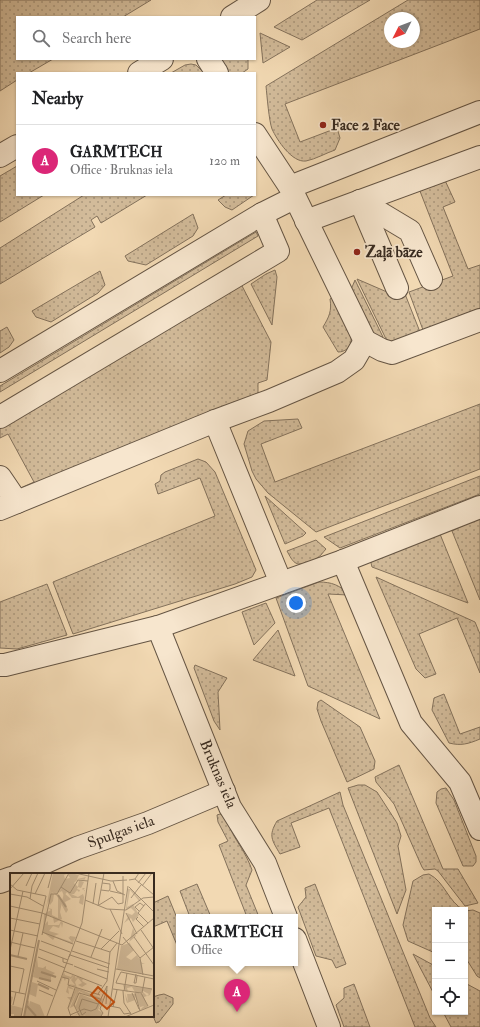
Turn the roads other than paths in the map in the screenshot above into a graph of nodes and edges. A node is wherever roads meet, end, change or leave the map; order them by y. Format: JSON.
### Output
{"nodes":[{"id":1,"x":259,"y":0,"type":"edge"},
{"id":2,"x":234,"y":16,"type":"edge"},
{"id":3,"x":160,"y":60,"type":"edge"},
{"id":4,"x":209,"y":60,"type":"edge"},
{"id":5,"x":141,"y":72,"type":"edge"},
{"id":6,"x":216,"y":72,"type":"edge"},
{"id":7,"x":480,"y":112,"type":"edge"},
{"id":8,"x":256,"y":136,"type":"edge"},
{"id":9,"x":16,"y":147,"type":"edge"},
{"id":10,"x":0,"y":156,"type":"edge"},
{"id":11,"x":480,"y":157,"type":"edge"},
{"id":12,"x":292,"y":192,"type":"junction"},
{"id":13,"x":360,"y":200,"type":"junction"},
{"id":14,"x":262,"y":214,"type":"junction"},
{"id":15,"x":306,"y":221,"type":"junction"},
{"id":16,"x":431,"y":279,"type":"dead end"},
{"id":17,"x":397,"y":288,"type":"dead end"},
{"id":18,"x":480,"y":320,"type":"edge"},
{"id":19,"x":366,"y":341,"type":"junction"},
{"id":20,"x":0,"y":371,"type":"edge"},
{"id":21,"x":0,"y":417,"type":"edge"},
{"id":22,"x":214,"y":421,"type":"junction"},
{"id":23,"x":0,"y":477,"type":"edge"},
{"id":24,"x":8,"y":506,"type":"edge"},
{"id":25,"x":480,"y":507,"type":"edge"},
{"id":26,"x":343,"y":560,"type":"junction"},
{"id":27,"x":281,"y":583,"type":"junction"},
{"id":28,"x":158,"y":627,"type":"junction"},
{"id":29,"x":0,"y":665,"type":"edge"},
{"id":30,"x":224,"y":791,"type":"junction"},
{"id":31,"x":480,"y":829,"type":"edge"},
{"id":32,"x":21,"y":873,"type":"edge"},
{"id":33,"x":10,"y":878,"type":"edge"},
{"id":34,"x":0,"y":882,"type":"edge"},
{"id":35,"x":285,"y":914,"type":"edge"},
{"id":36,"x":298,"y":947,"type":"edge"},
{"id":37,"x":329,"y":1027,"type":"edge"}],
"edges":[{"from":1,"to":2,"type":"street"},
{"from":3,"to":5,"type":"street"},
{"from":4,"to":6,"type":"street"},
{"from":7,"to":12,"type":"street"},
{"from":8,"to":12,"type":"street"},
{"from":9,"to":10,"type":"street"},
{"from":11,"to":13,"type":"street"},
{"from":12,"to":14,"type":"street"},
{"from":12,"to":15,"type":"street"},
{"from":13,"to":15,"type":"street"},
{"from":13,"to":16,"type":"street"},
{"from":13,"to":17,"type":"street"},
{"from":14,"to":20,"type":"street"},
{"from":14,"to":21,"type":"street"},
{"from":15,"to":19,"type":"street"},
{"from":18,"to":19,"type":"street"},
{"from":19,"to":22,"type":"street"},
{"from":22,"to":24,"type":"street"},
{"from":22,"to":27,"type":"street"},
{"from":23,"to":24,"type":"street"},
{"from":25,"to":26,"type":"street"},
{"from":26,"to":27,"type":"street"},
{"from":26,"to":31,"type":"street"},
{"from":27,"to":28,"type":"street"},
{"from":28,"to":29,"type":"street"},
{"from":28,"to":30,"type":"street","name":"Bruknas iela"},
{"from":30,"to":32,"type":"street","name":"Spulgas iela"},
{"from":30,"to":35,"type":"street","name":"Bruknas iela"},
{"from":33,"to":34,"type":"street"},
{"from":36,"to":37,"type":"street"}]}
